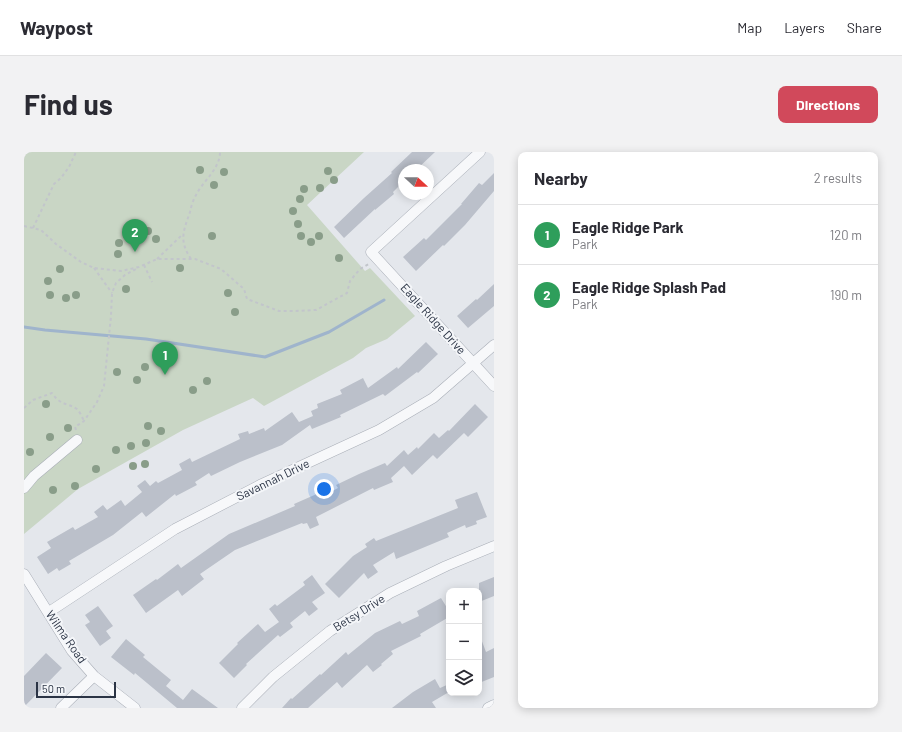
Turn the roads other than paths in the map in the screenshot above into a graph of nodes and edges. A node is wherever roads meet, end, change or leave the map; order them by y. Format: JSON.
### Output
{"nodes":[{"id":1,"x":480,"y":152,"type":"edge"},
{"id":2,"x":494,"y":345,"type":"edge"},
{"id":3,"x":473,"y":364,"type":"junction"},
{"id":4,"x":494,"y":386,"type":"edge"},
{"id":5,"x":77,"y":440,"type":"road end"},
{"id":6,"x":24,"y":488,"type":"edge"},
{"id":7,"x":494,"y":546,"type":"edge"},
{"id":8,"x":24,"y":574,"type":"edge"},
{"id":9,"x":49,"y":612,"type":"junction"},
{"id":10,"x":94,"y":676,"type":"junction"},
{"id":11,"x":494,"y":705,"type":"edge"},
{"id":12,"x":61,"y":708,"type":"edge"},
{"id":13,"x":135,"y":708,"type":"edge"},
{"id":14,"x":242,"y":708,"type":"edge"},
{"id":15,"x":488,"y":708,"type":"edge"}],
"edges":[{"from":1,"to":3,"type":"street","name":"Eagle Ridge Drive"},
{"from":2,"to":3,"type":"street","name":"Savannah Drive"},
{"from":3,"to":4,"type":"street","name":"Eagle Ridge Drive"},
{"from":3,"to":9,"type":"street","name":"Savannah Drive"},
{"from":5,"to":6,"type":"street"},
{"from":7,"to":14,"type":"street","name":"Betsy Drive"},
{"from":8,"to":9,"type":"street","name":"Wilma Road"},
{"from":9,"to":10,"type":"street","name":"Wilma Road"},
{"from":10,"to":12,"type":"street"},
{"from":10,"to":13,"type":"street","name":"Wilma Road"},
{"from":11,"to":15,"type":"street"}]}
